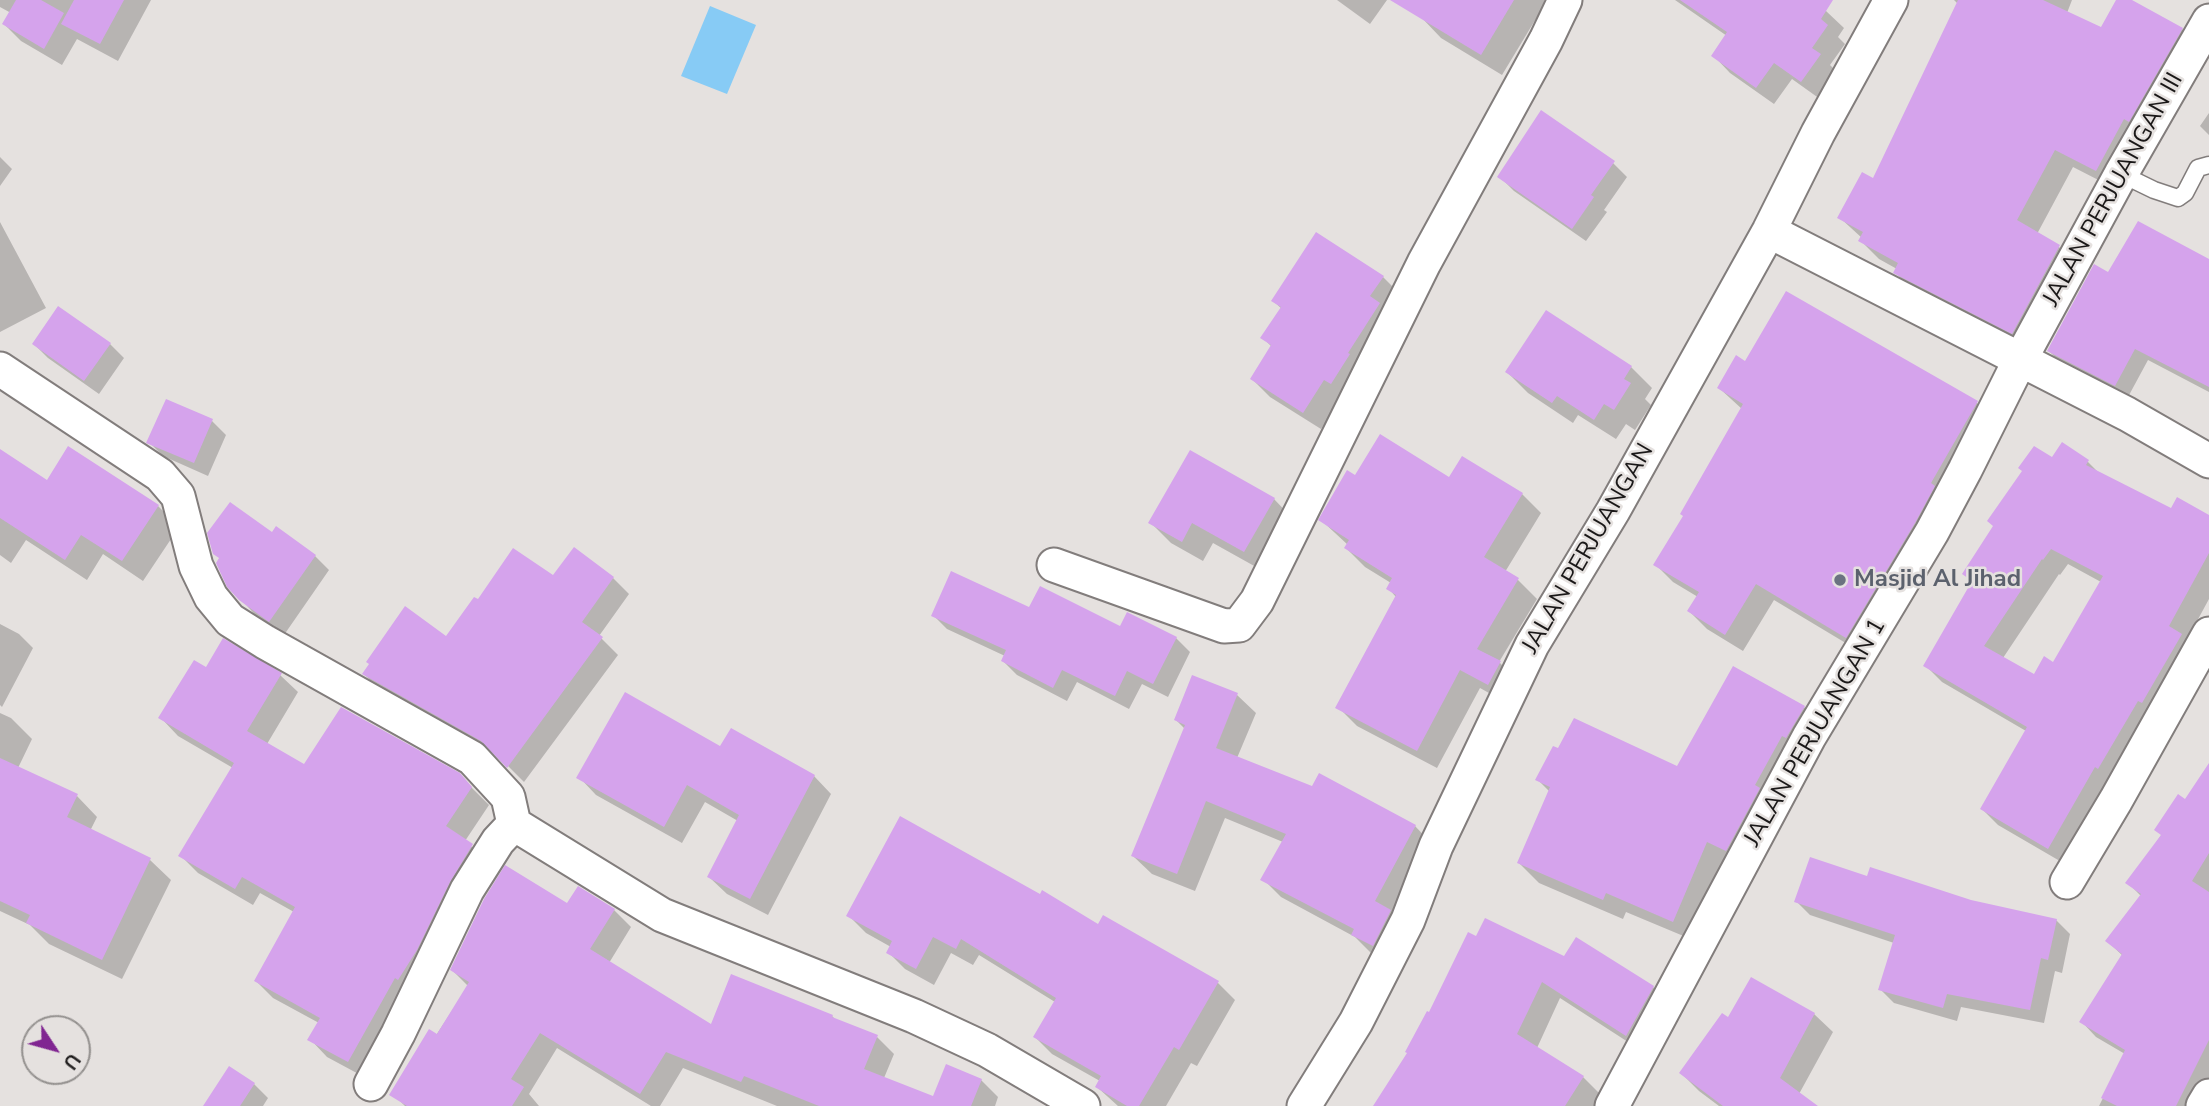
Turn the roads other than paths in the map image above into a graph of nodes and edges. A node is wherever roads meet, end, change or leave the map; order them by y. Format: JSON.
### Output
{"nodes":[{"id":1,"x":1565,"y":0,"type":"edge"},
{"id":2,"x":1891,"y":0,"type":"edge"},
{"id":3,"x":2209,"y":21,"type":"edge"},
{"id":4,"x":2209,"y":165,"type":"edge"},
{"id":5,"x":2121,"y":174,"type":"junction"},
{"id":6,"x":1769,"y":231,"type":"junction"},
{"id":7,"x":2020,"y":360,"type":"junction"},
{"id":8,"x":0,"y":369,"type":"edge"},
{"id":9,"x":2209,"y":461,"type":"edge"},
{"id":10,"x":1054,"y":565,"type":"dead end"},
{"id":11,"x":2209,"y":634,"type":"edge"},
{"id":12,"x":514,"y":824,"type":"junction"},
{"id":13,"x":2067,"y":882,"type":"dead end"},
{"id":14,"x":371,"y":1084,"type":"dead end"},
{"id":15,"x":2209,"y":1096,"type":"edge"},
{"id":16,"x":1619,"y":1103,"type":"edge"},
{"id":17,"x":1083,"y":1106,"type":"edge"},
{"id":18,"x":1304,"y":1106,"type":"edge"},
{"id":19,"x":2203,"y":1106,"type":"edge"}],
"edges":[{"from":1,"to":10,"type":"street"},
{"from":2,"to":6,"type":"street","name":"JALAN PERJUANGAN"},
{"from":3,"to":5,"type":"street","name":"JALAN PERJUANGAN III"},
{"from":4,"to":5,"type":"lane"},
{"from":5,"to":7,"type":"street","name":"JALAN PERJUANGAN III"},
{"from":6,"to":7,"type":"street"},
{"from":6,"to":18,"type":"street","name":"JALAN PERJUANGAN"},
{"from":7,"to":9,"type":"street"},
{"from":7,"to":16,"type":"street","name":"JALAN PERJUANGAN 1"},
{"from":8,"to":12,"type":"street"},
{"from":11,"to":13,"type":"street"},
{"from":12,"to":14,"type":"street"},
{"from":12,"to":17,"type":"street"},
{"from":15,"to":19,"type":"street"}]}
